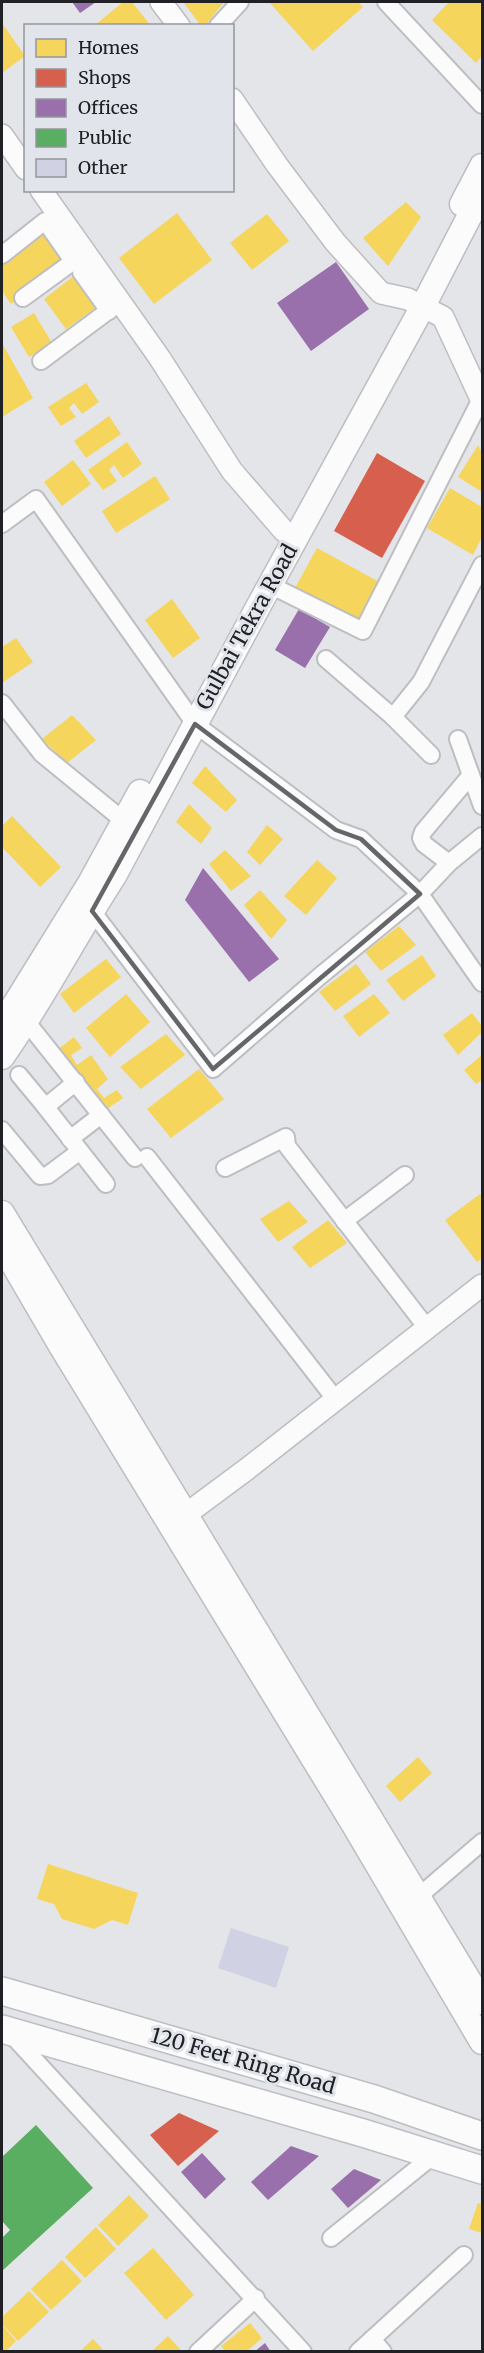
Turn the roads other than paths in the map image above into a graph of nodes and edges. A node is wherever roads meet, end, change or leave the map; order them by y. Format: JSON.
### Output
{"nodes":[{"id":1,"x":161,"y":2,"type":"edge"},
{"id":2,"x":240,"y":2,"type":"edge"},
{"id":3,"x":386,"y":2,"type":"edge"},
{"id":4,"x":178,"y":24,"type":"edge"},
{"id":5,"x":220,"y":24,"type":"edge"},
{"id":6,"x":234,"y":102,"type":"edge"},
{"id":7,"x":483,"y":105,"type":"edge"},
{"id":8,"x":2,"y":135,"type":"edge"},
{"id":9,"x":24,"y":166,"type":"edge"},
{"id":10,"x":483,"y":166,"type":"edge"},
{"id":11,"x":42,"y":192,"type":"edge"},
{"id":12,"x":483,"y":192,"type":"edge"},
{"id":13,"x":51,"y":217,"type":"junction"},
{"id":14,"x":2,"y":255,"type":"edge"},
{"id":15,"x":80,"y":262,"type":"junction"},
{"id":16,"x":22,"y":298,"type":"dead end"},
{"id":17,"x":416,"y":303,"type":"junction"},
{"id":18,"x":115,"y":307,"type":"junction"},
{"id":19,"x":41,"y":361,"type":"dead end"},
{"id":20,"x":482,"y":400,"type":"edge"},
{"id":21,"x":2,"y":524,"type":"edge"},
{"id":22,"x":284,"y":531,"type":"junction"},
{"id":23,"x":483,"y":565,"type":"edge"},
{"id":24,"x":270,"y":585,"type":"junction"},
{"id":25,"x":326,"y":659,"type":"dead end"},
{"id":26,"x":2,"y":703,"type":"edge"},
{"id":27,"x":393,"y":717,"type":"junction"},
{"id":28,"x":190,"y":718,"type":"junction"},
{"id":29,"x":458,"y":739,"type":"dead end"},
{"id":30,"x":431,"y":755,"type":"dead end"},
{"id":31,"x":471,"y":774,"type":"junction"},
{"id":32,"x":483,"y":806,"type":"edge"},
{"id":33,"x":124,"y":821,"type":"junction"},
{"id":34,"x":483,"y":836,"type":"edge"},
{"id":35,"x":449,"y":863,"type":"junction"},
{"id":36,"x":420,"y":894,"type":"junction"},
{"id":37,"x":92,"y":910,"type":"junction"},
{"id":38,"x":483,"y":983,"type":"edge"},
{"id":39,"x":26,"y":1022,"type":"junction"},
{"id":40,"x":2,"y":1025,"type":"edge"},
{"id":41,"x":2,"y":1057,"type":"edge"},
{"id":42,"x":19,"y":1075,"type":"dead end"},
{"id":43,"x":76,"y":1082,"type":"junction"},
{"id":44,"x":44,"y":1105,"type":"junction"},
{"id":45,"x":101,"y":1115,"type":"junction"},
{"id":46,"x":2,"y":1130,"type":"edge"},
{"id":47,"x":75,"y":1145,"type":"junction"},
{"id":48,"x":225,"y":1168,"type":"dead end"},
{"id":49,"x":405,"y":1175,"type":"dead end"},
{"id":50,"x":106,"y":1185,"type":"dead end"},
{"id":51,"x":2,"y":1213,"type":"edge"},
{"id":52,"x":344,"y":1221,"type":"junction"},
{"id":53,"x":2,"y":1245,"type":"edge"},
{"id":54,"x":483,"y":1285,"type":"edge"},
{"id":55,"x":427,"y":1328,"type":"junction"},
{"id":56,"x":336,"y":1400,"type":"junction"},
{"id":57,"x":178,"y":1520,"type":"junction"},
{"id":58,"x":483,"y":1842,"type":"edge"},
{"id":59,"x":418,"y":1897,"type":"junction"},
{"id":60,"x":2,"y":1992,"type":"edge"},
{"id":61,"x":480,"y":1994,"type":"edge"},
{"id":62,"x":3,"y":2030,"type":"edge"},
{"id":63,"x":483,"y":2042,"type":"edge"},
{"id":64,"x":483,"y":2136,"type":"edge"},
{"id":65,"x":434,"y":2155,"type":"junction"},
{"id":66,"x":483,"y":2170,"type":"edge"},
{"id":67,"x":331,"y":2238,"type":"dead end"},
{"id":68,"x":464,"y":2255,"type":"dead end"},
{"id":69,"x":256,"y":2298,"type":"junction"},
{"id":70,"x":372,"y":2338,"type":"junction"},
{"id":71,"x":299,"y":2350,"type":"edge"},
{"id":72,"x":198,"y":2352,"type":"edge"},
{"id":73,"x":358,"y":2352,"type":"edge"},
{"id":74,"x":383,"y":2352,"type":"edge"}],
"edges":[{"from":1,"to":4,"type":"street"},
{"from":2,"to":5,"type":"street"},
{"from":3,"to":7,"type":"street"},
{"from":6,"to":17,"type":"street"},
{"from":8,"to":9,"type":"street"},
{"from":10,"to":17,"type":"main road","name":"Gulbai Tekra Road"},
{"from":11,"to":13,"type":"street"},
{"from":12,"to":17,"type":"main road","name":"Gulbai Tekra Road"},
{"from":13,"to":14,"type":"street"},
{"from":13,"to":15,"type":"street"},
{"from":15,"to":16,"type":"street"},
{"from":15,"to":18,"type":"street"},
{"from":17,"to":20,"type":"street"},
{"from":17,"to":22,"type":"main road","name":"Gulbai Tekra Road"},
{"from":17,"to":24,"type":"main road","name":"Gulbai Tekra Road"},
{"from":18,"to":19,"type":"street"},
{"from":18,"to":22,"type":"street"},
{"from":20,"to":24,"type":"street"},
{"from":21,"to":28,"type":"street"},
{"from":22,"to":28,"type":"main road","name":"Gulbai Tekra Road"},
{"from":23,"to":27,"type":"street"},
{"from":24,"to":28,"type":"main road","name":"Gulbai Tekra Road"},
{"from":25,"to":27,"type":"street"},
{"from":26,"to":33,"type":"street"},
{"from":27,"to":30,"type":"street"},
{"from":28,"to":33,"type":"main road","name":"Gulbai Tekra Road"},
{"from":28,"to":36,"type":"street"},
{"from":28,"to":37,"type":"main road","name":"Gulbai Tekra Road"},
{"from":29,"to":31,"type":"street"},
{"from":31,"to":32,"type":"street"},
{"from":31,"to":35,"type":"street"},
{"from":33,"to":40,"type":"main road","name":"Gulbai Tekra Road"},
{"from":34,"to":35,"type":"street"},
{"from":35,"to":36,"type":"street"},
{"from":36,"to":37,"type":"street"},
{"from":36,"to":38,"type":"street"},
{"from":37,"to":39,"type":"main road","name":"Gulbai Tekra Road"},
{"from":39,"to":41,"type":"main road","name":"Gulbai Tekra Road"},
{"from":39,"to":43,"type":"street"},
{"from":42,"to":44,"type":"street"},
{"from":43,"to":44,"type":"street"},
{"from":43,"to":45,"type":"street"},
{"from":44,"to":47,"type":"street"},
{"from":45,"to":47,"type":"street"},
{"from":45,"to":56,"type":"street"},
{"from":46,"to":47,"type":"street"},
{"from":47,"to":50,"type":"street"},
{"from":48,"to":52,"type":"street"},
{"from":49,"to":52,"type":"street"},
{"from":51,"to":57,"type":"main road"},
{"from":52,"to":55,"type":"street"},
{"from":53,"to":57,"type":"main road"},
{"from":54,"to":55,"type":"street"},
{"from":55,"to":56,"type":"street"},
{"from":56,"to":57,"type":"street"},
{"from":57,"to":59,"type":"main road"},
{"from":57,"to":63,"type":"main road"},
{"from":58,"to":59,"type":"street"},
{"from":59,"to":61,"type":"main road"},
{"from":60,"to":64,"type":"main road","name":"120 Feet Ring Road"},
{"from":62,"to":65,"type":"main road","name":"120 Feet Ring Road"},
{"from":62,"to":69,"type":"street"},
{"from":65,"to":66,"type":"main road","name":"120 Feet Ring Road"},
{"from":65,"to":67,"type":"street"},
{"from":68,"to":70,"type":"street"},
{"from":69,"to":71,"type":"street"},
{"from":69,"to":72,"type":"street"},
{"from":70,"to":73,"type":"street"},
{"from":70,"to":74,"type":"street"}]}
